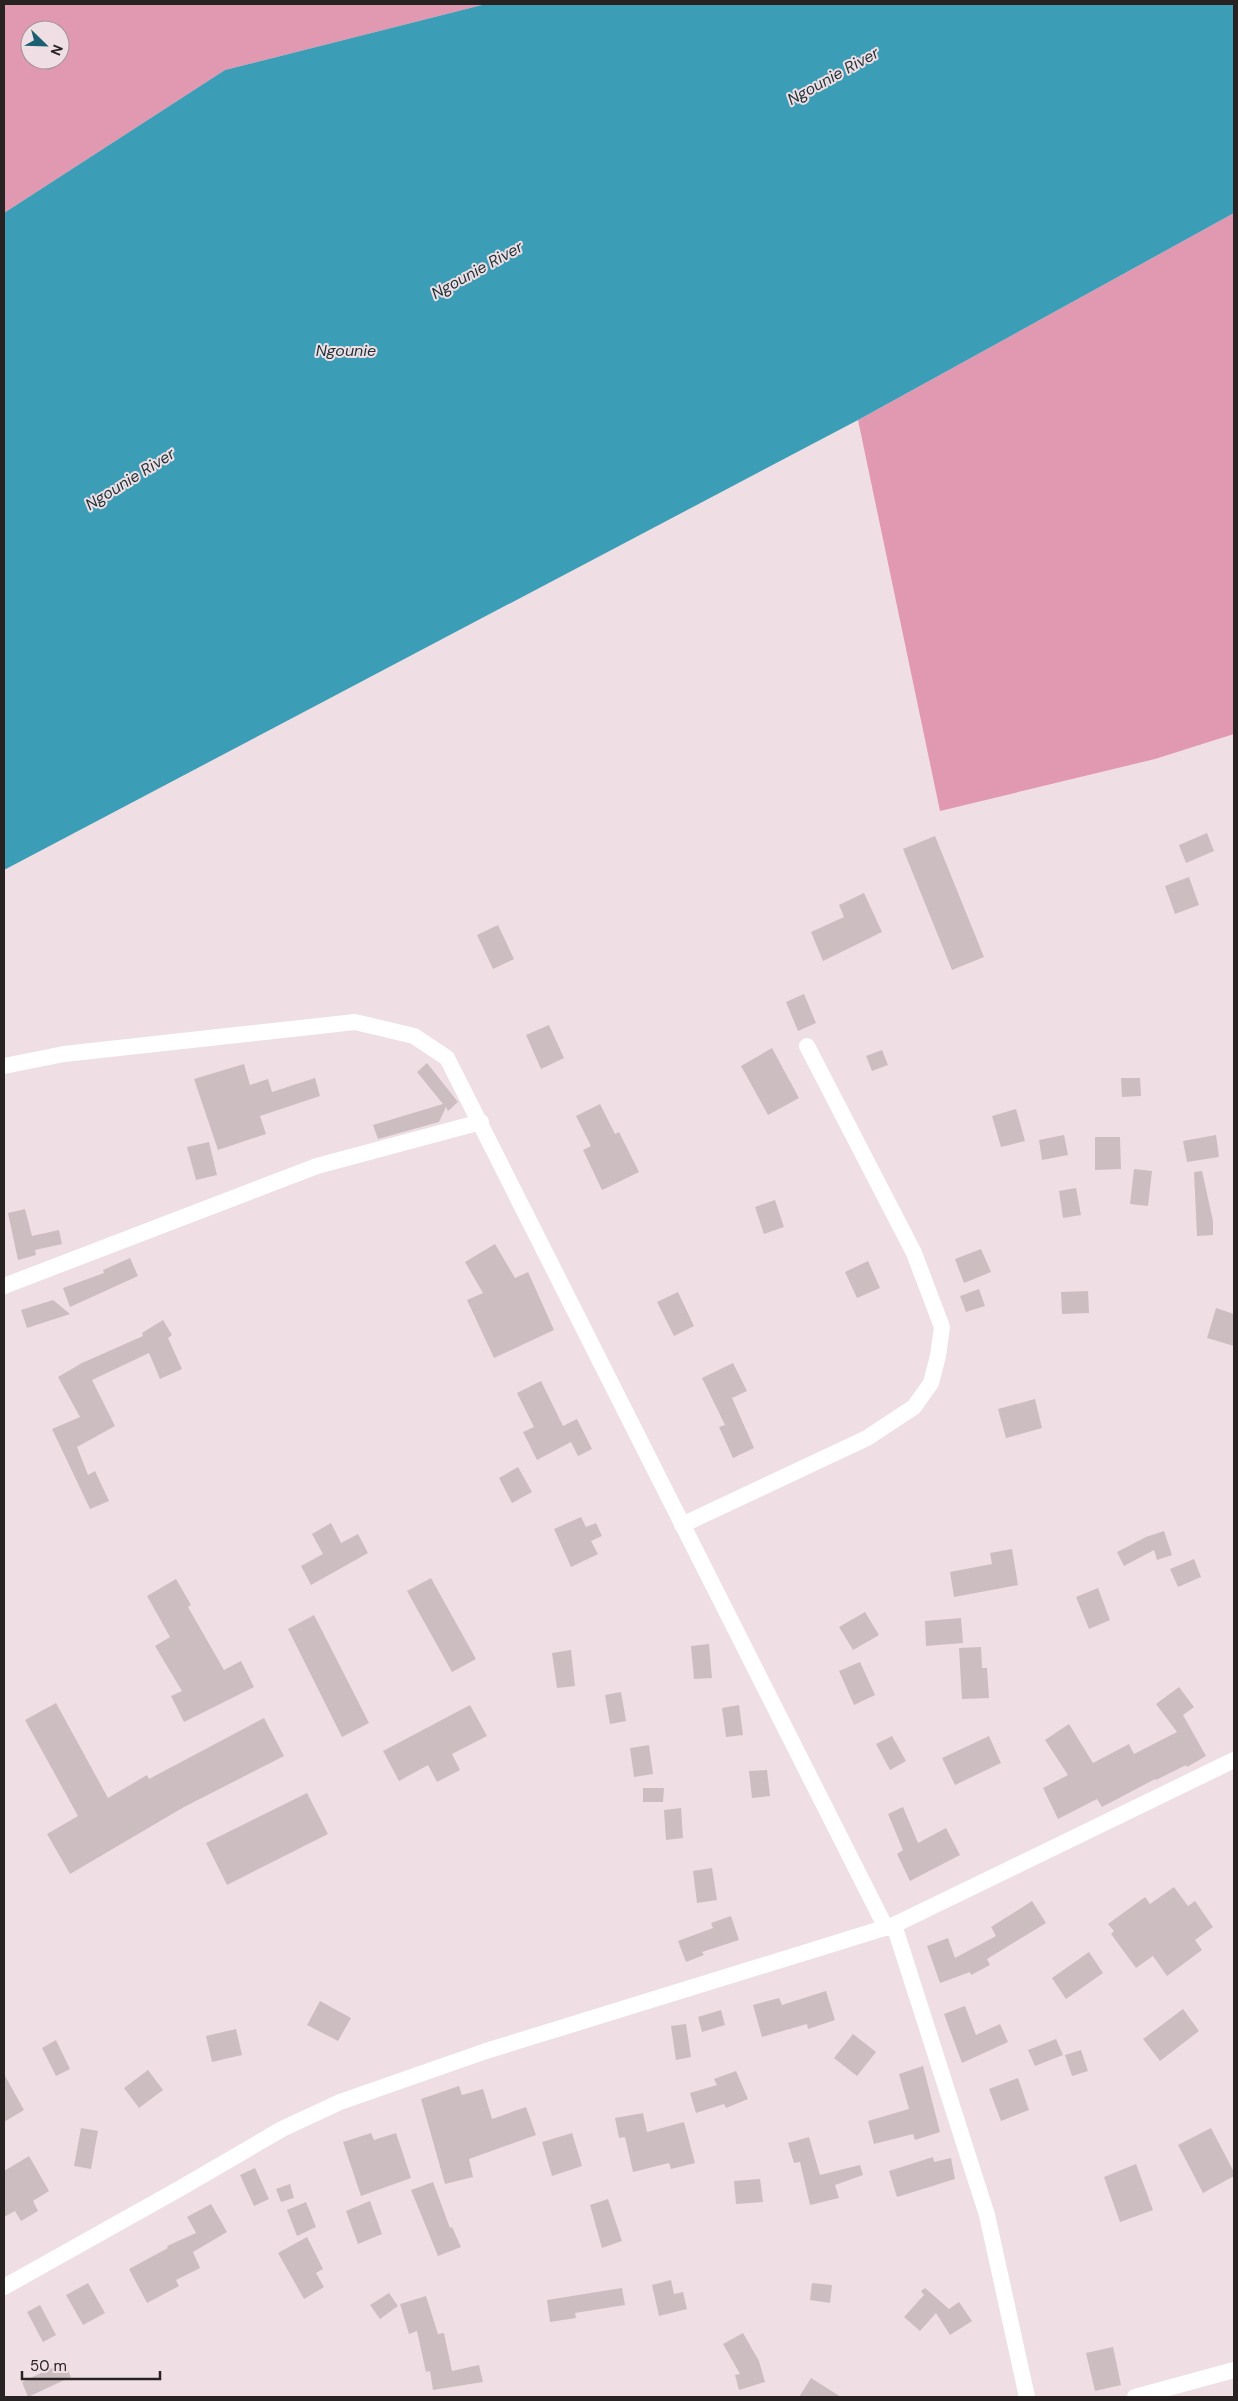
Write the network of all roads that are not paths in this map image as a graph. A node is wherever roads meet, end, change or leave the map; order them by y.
1 (807, 1046) dead end
2 (4, 1066) edge
3 (481, 1122) junction
4 (4, 1286) edge
5 (682, 1525) junction
6 (1234, 1760) edge
7 (890, 1926) junction
8 (4, 2286) edge
9 (1234, 2370) edge
10 (1027, 2397) edge
11 (1136, 2397) edge

1 - 5 street
2 - 3 street
3 - 4 street
3 - 5 street
5 - 7 street
6 - 7 street
7 - 8 street
7 - 10 street
9 - 11 street

